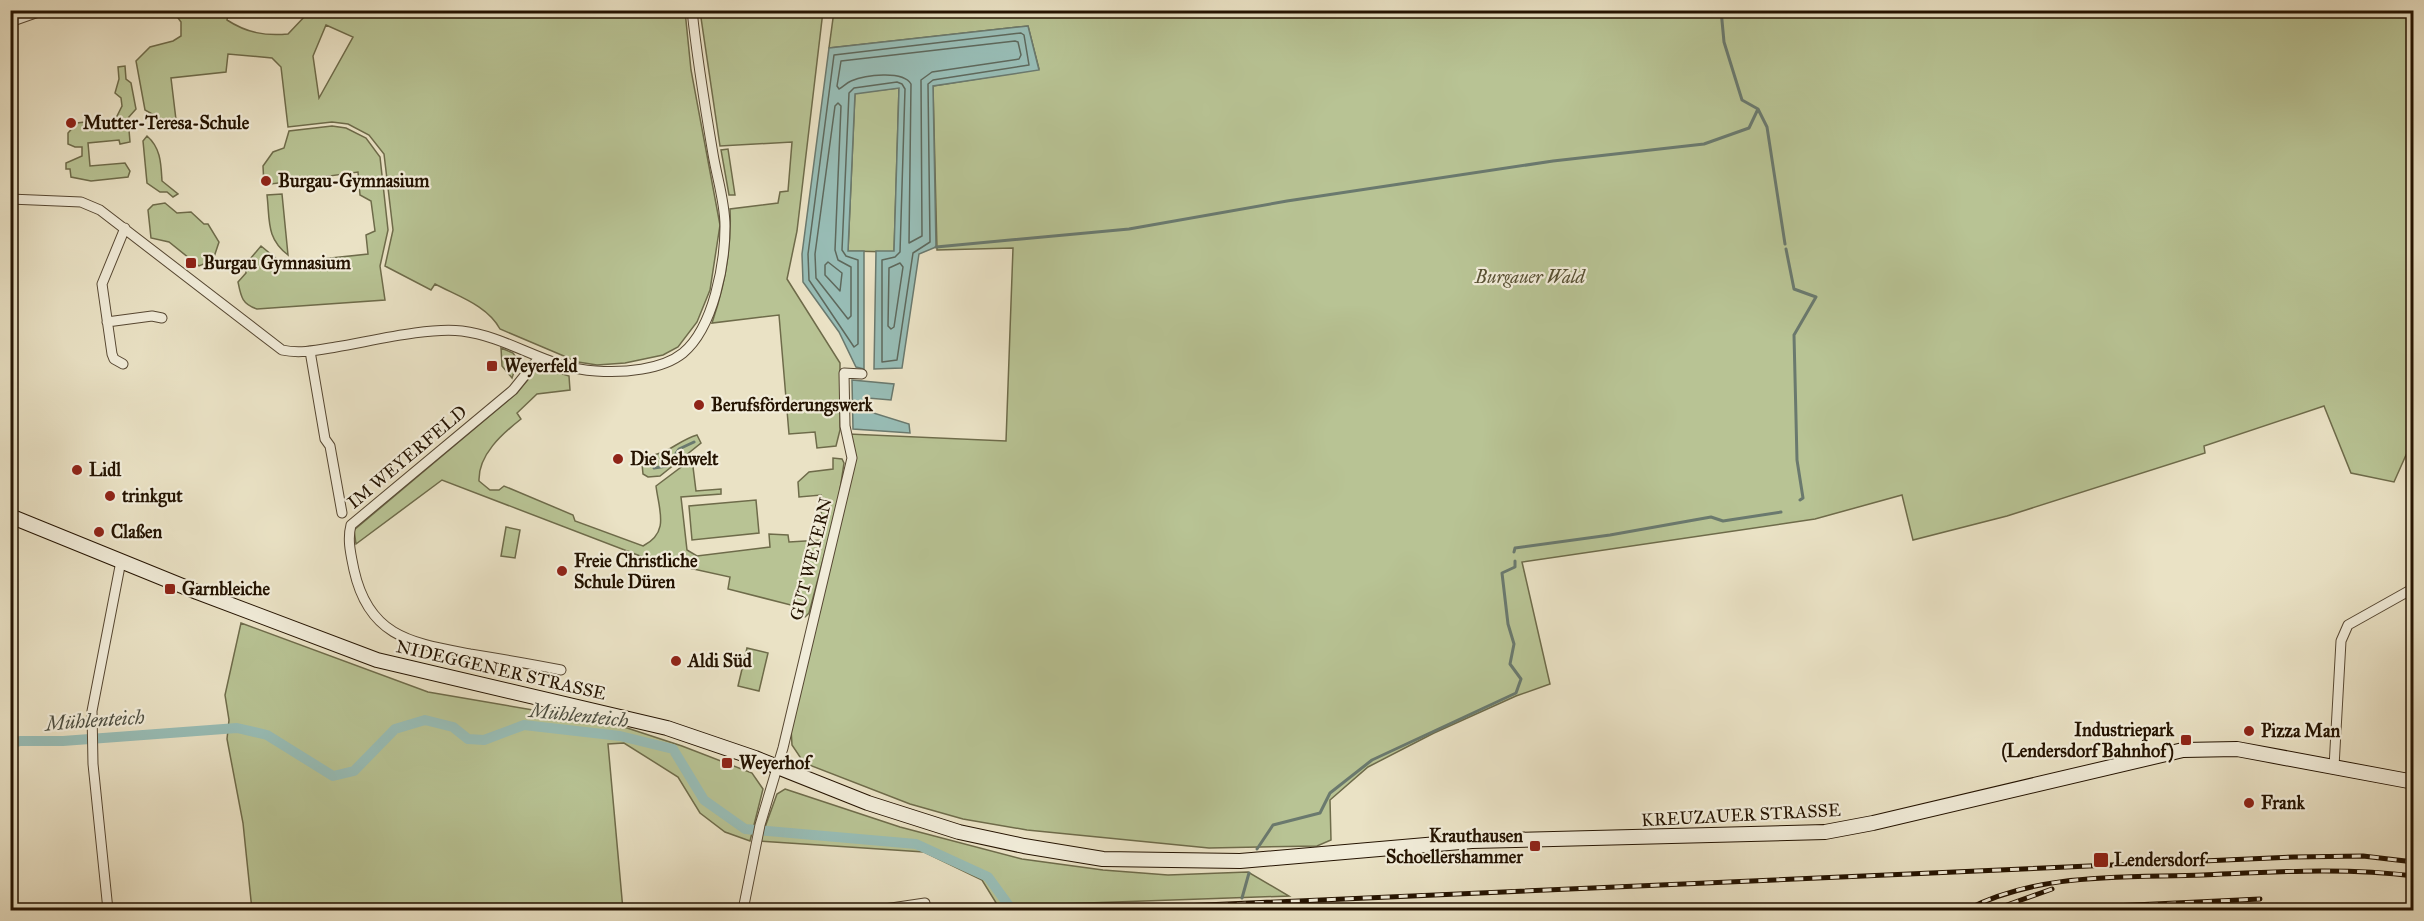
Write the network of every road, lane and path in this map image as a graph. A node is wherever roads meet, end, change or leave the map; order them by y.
1 (44, 10) edge
2 (692, 10) edge
3 (10, 22) edge
4 (10, 199) edge
5 (125, 228) junction
6 (162, 318) dead end
7 (107, 322) junction
8 (310, 351) junction
9 (538, 359) junction
10 (123, 364) dead end
11 (862, 374) dead end
12 (342, 513) dead end
13 (10, 516) edge
14 (121, 561) junction
15 (2414, 588) edge
16 (561, 669) dead end
17 (2334, 767) junction
18 (777, 768) junction
19 (2414, 782) edge
20 (1240, 861) joint
21 (925, 903) dead end
22 (108, 910) edge
23 (746, 910) edge
24 (878, 910) edge

1 - 3 street
2 - 9 street
4 - 5 street
5 - 7 street
5 - 8 street
6 - 7 street
7 - 10 street
8 - 9 street
8 - 12 street
9 - 16 street, IM WEYERFELD
11 - 18 street, GUT WEYERN
13 - 14 main road, NIDEGGENER STRASSE
14 - 18 main road, NIDEGGENER STRASSE
14 - 22 street
15 - 17 street
17 - 19 main road, KREUZAUER STRASSE
17 - 20 main road, KREUZAUER STRASSE
18 - 20 main road, NIDEGGENER STRASSE
18 - 23 street
21 - 24 street

